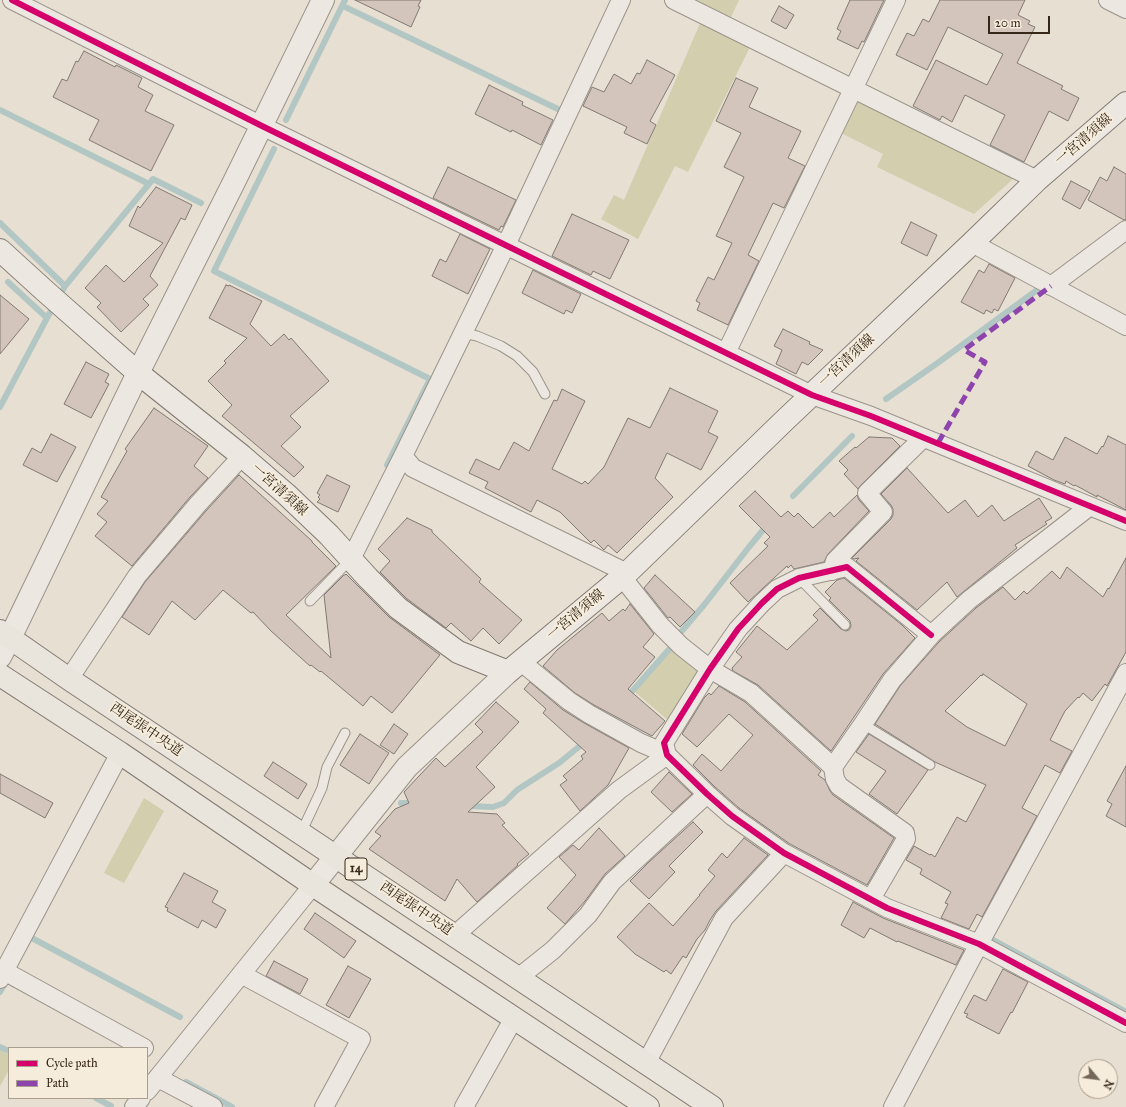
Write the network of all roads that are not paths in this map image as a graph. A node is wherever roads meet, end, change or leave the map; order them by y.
1 (12, 0) edge
2 (323, 0) edge
3 (622, 0) edge
4 (674, 0) edge
5 (896, 0) edge
6 (1108, 0) edge
7 (1126, 8) edge
8 (854, 89) junction
9 (1126, 103) edge
10 (262, 126) junction
11 (1037, 180) junction
12 (1126, 230) edge
13 (972, 243) junction
14 (506, 246) junction
15 (0, 250) edge
16 (1051, 286) junction
17 (1126, 326) edge
18 (463, 333) junction
19 (726, 353) junction
20 (138, 373) junction
21 (545, 394) dead end
22 (812, 395) junction
23 (923, 438) junction
24 (242, 456) junction
25 (403, 456) junction
26 (1090, 506) junction
27 (1126, 521) edge
28 (351, 559) junction
29 (832, 571) junction
30 (625, 575) junction
31 (799, 578) junction
32 (310, 601) dead end
33 (845, 625) dead end
34 (5, 635) edge
35 (931, 635) junction
36 (0, 657) edge
37 (514, 666) junction
38 (710, 668) junction
39 (0, 675) edge
40 (69, 678) junction
41 (1124, 680) edge
42 (863, 724) junction
43 (345, 733) dead end
44 (666, 752) junction
45 (120, 753) junction
46 (930, 765) dead end
47 (833, 767) junction
48 (707, 794) junction
49 (301, 833) junction
50 (784, 853) junction
51 (336, 856) junction
52 (313, 885) junction
53 (871, 899) junction
54 (455, 935) junction
55 (979, 944) junction
56 (241, 974) junction
57 (2, 975) edge
58 (518, 978) junction
59 (514, 1018) junction
60 (1126, 1023) edge
61 (142, 1047) edge
62 (148, 1051) edge
63 (170, 1063) junction
64 (646, 1063) junction
65 (152, 1084) edge
66 (140, 1099) edge
67 (134, 1107) edge
68 (213, 1107) edge
69 (324, 1107) edge
70 (464, 1107) edge
71 (648, 1107) edge
72 (712, 1107) edge
73 (893, 1107) edge

1 - 10 street
2 - 10 main road
3 - 14 street
4 - 8 street
5 - 8 street
6 - 7 street
8 - 11 street
8 - 19 street
9 - 11 main road, 一宮清須線
10 - 14 street
10 - 20 main road
11 - 13 main road, 一宮清須線
12 - 16 street
13 - 16 street
13 - 22 main road, 一宮清須線
14 - 18 street
14 - 19 street
15 - 20 main road, 一宮清須線
16 - 17 street
18 - 21 lane
18 - 25 street
19 - 22 street
20 - 24 main road, 一宮清須線
20 - 34 main road
22 - 23 street
22 - 30 main road, 一宮清須線
23 - 26 street
23 - 29 street
24 - 28 main road, 一宮清須線
24 - 40 street
25 - 28 street
25 - 30 street
26 - 27 street
26 - 35 street
28 - 32 lane
28 - 37 main road, 一宮清須線
29 - 31 street
29 - 35 street
30 - 37 main road, 一宮清須線
30 - 38 street
31 - 33 lane
31 - 38 street
34 - 36 main road
34 - 40 main road, 西尾張中央道 / 14
35 - 42 street
37 - 44 street
37 - 51 main road
38 - 44 street
38 - 47 street
39 - 45 main road
40 - 49 main road, 西尾張中央道 / 14
41 - 55 street
42 - 46 lane
42 - 47 street
43 - 49 lane
44 - 48 street
44 - 54 street
45 - 52 main road
45 - 57 street
47 - 53 street
48 - 50 street
48 - 58 street
49 - 51 main road, 西尾張中央道 / 14
50 - 53 street
50 - 64 street
51 - 52 main road
51 - 54 main road, 西尾張中央道 / 14
52 - 56 street
52 - 59 main road
53 - 55 street
54 - 58 main road, 西尾張中央道 / 14
55 - 60 street
55 - 73 street
56 - 63 street
56 - 69 street
57 - 61 street
58 - 64 main road, 西尾張中央道 / 14
59 - 70 street
59 - 71 main road
62 - 63 street
63 - 65 street
64 - 72 main road, 西尾張中央道 / 14
65 - 68 street
66 - 67 street

